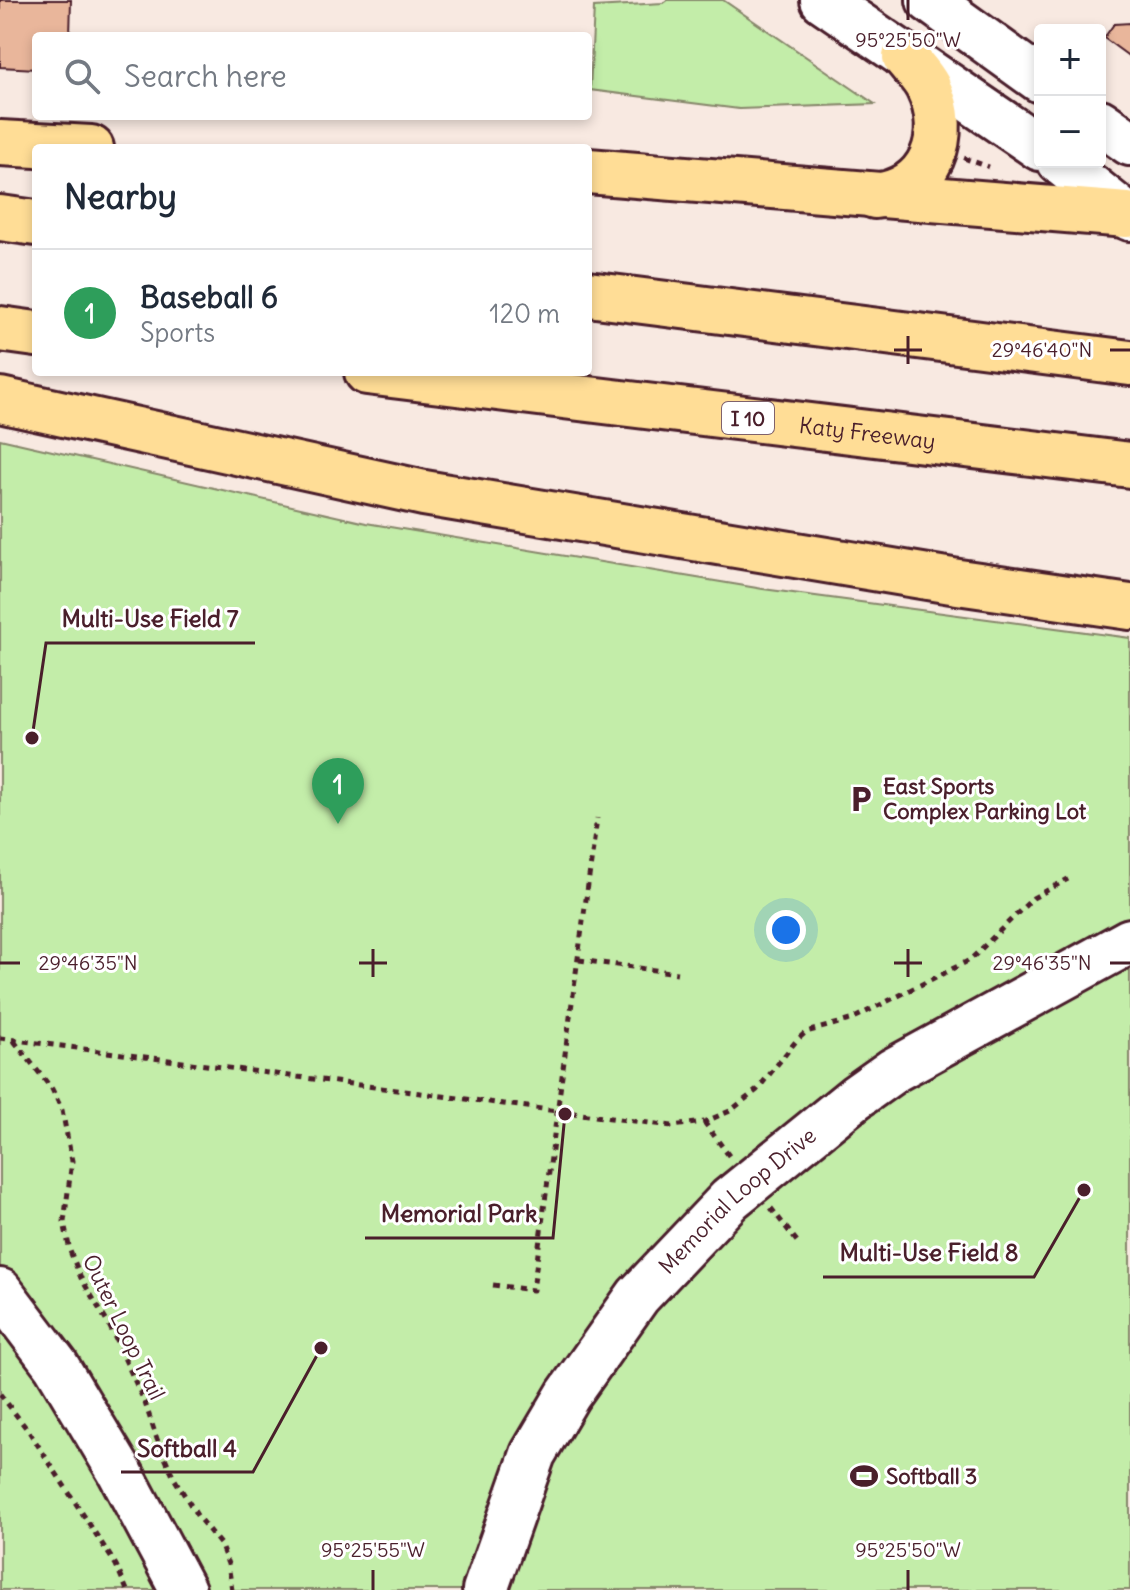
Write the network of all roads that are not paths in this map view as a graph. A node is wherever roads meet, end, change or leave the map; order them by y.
1 (823, 0) edge
2 (929, 0) edge
3 (905, 57) junction
4 (1034, 76) edge
5 (1106, 126) edge
6 (0, 143) edge
7 (1130, 143) edge
8 (1034, 144) edge
9 (32, 145) edge
10 (1068, 168) edge
11 (592, 171) edge
12 (875, 196) junction
13 (1129, 217) edge
14 (0, 218) edge
15 (32, 222) edge
16 (0, 241) edge
17 (32, 244) edge
18 (592, 295) edge
19 (0, 329) edge
20 (32, 333) edge
21 (1130, 363) edge
22 (400, 376) edge
23 (0, 400) edge
24 (1130, 465) edge
25 (1130, 607) edge
26 (1130, 941) edge
27 (0, 1291) edge
28 (183, 1590) edge
29 (485, 1590) edge

1 - 3 street
2 - 4 street
3 - 8 street
3 - 12 highway
5 - 7 street
6 - 9 highway
10 - 13 street
11 - 12 highway
12 - 13 highway
14 - 15 highway
16 - 17 highway
18 - 21 highway
19 - 20 highway
22 - 24 highway, Katy Freeway / I 10
23 - 25 highway
26 - 29 street, Memorial Loop Drive
27 - 28 street

